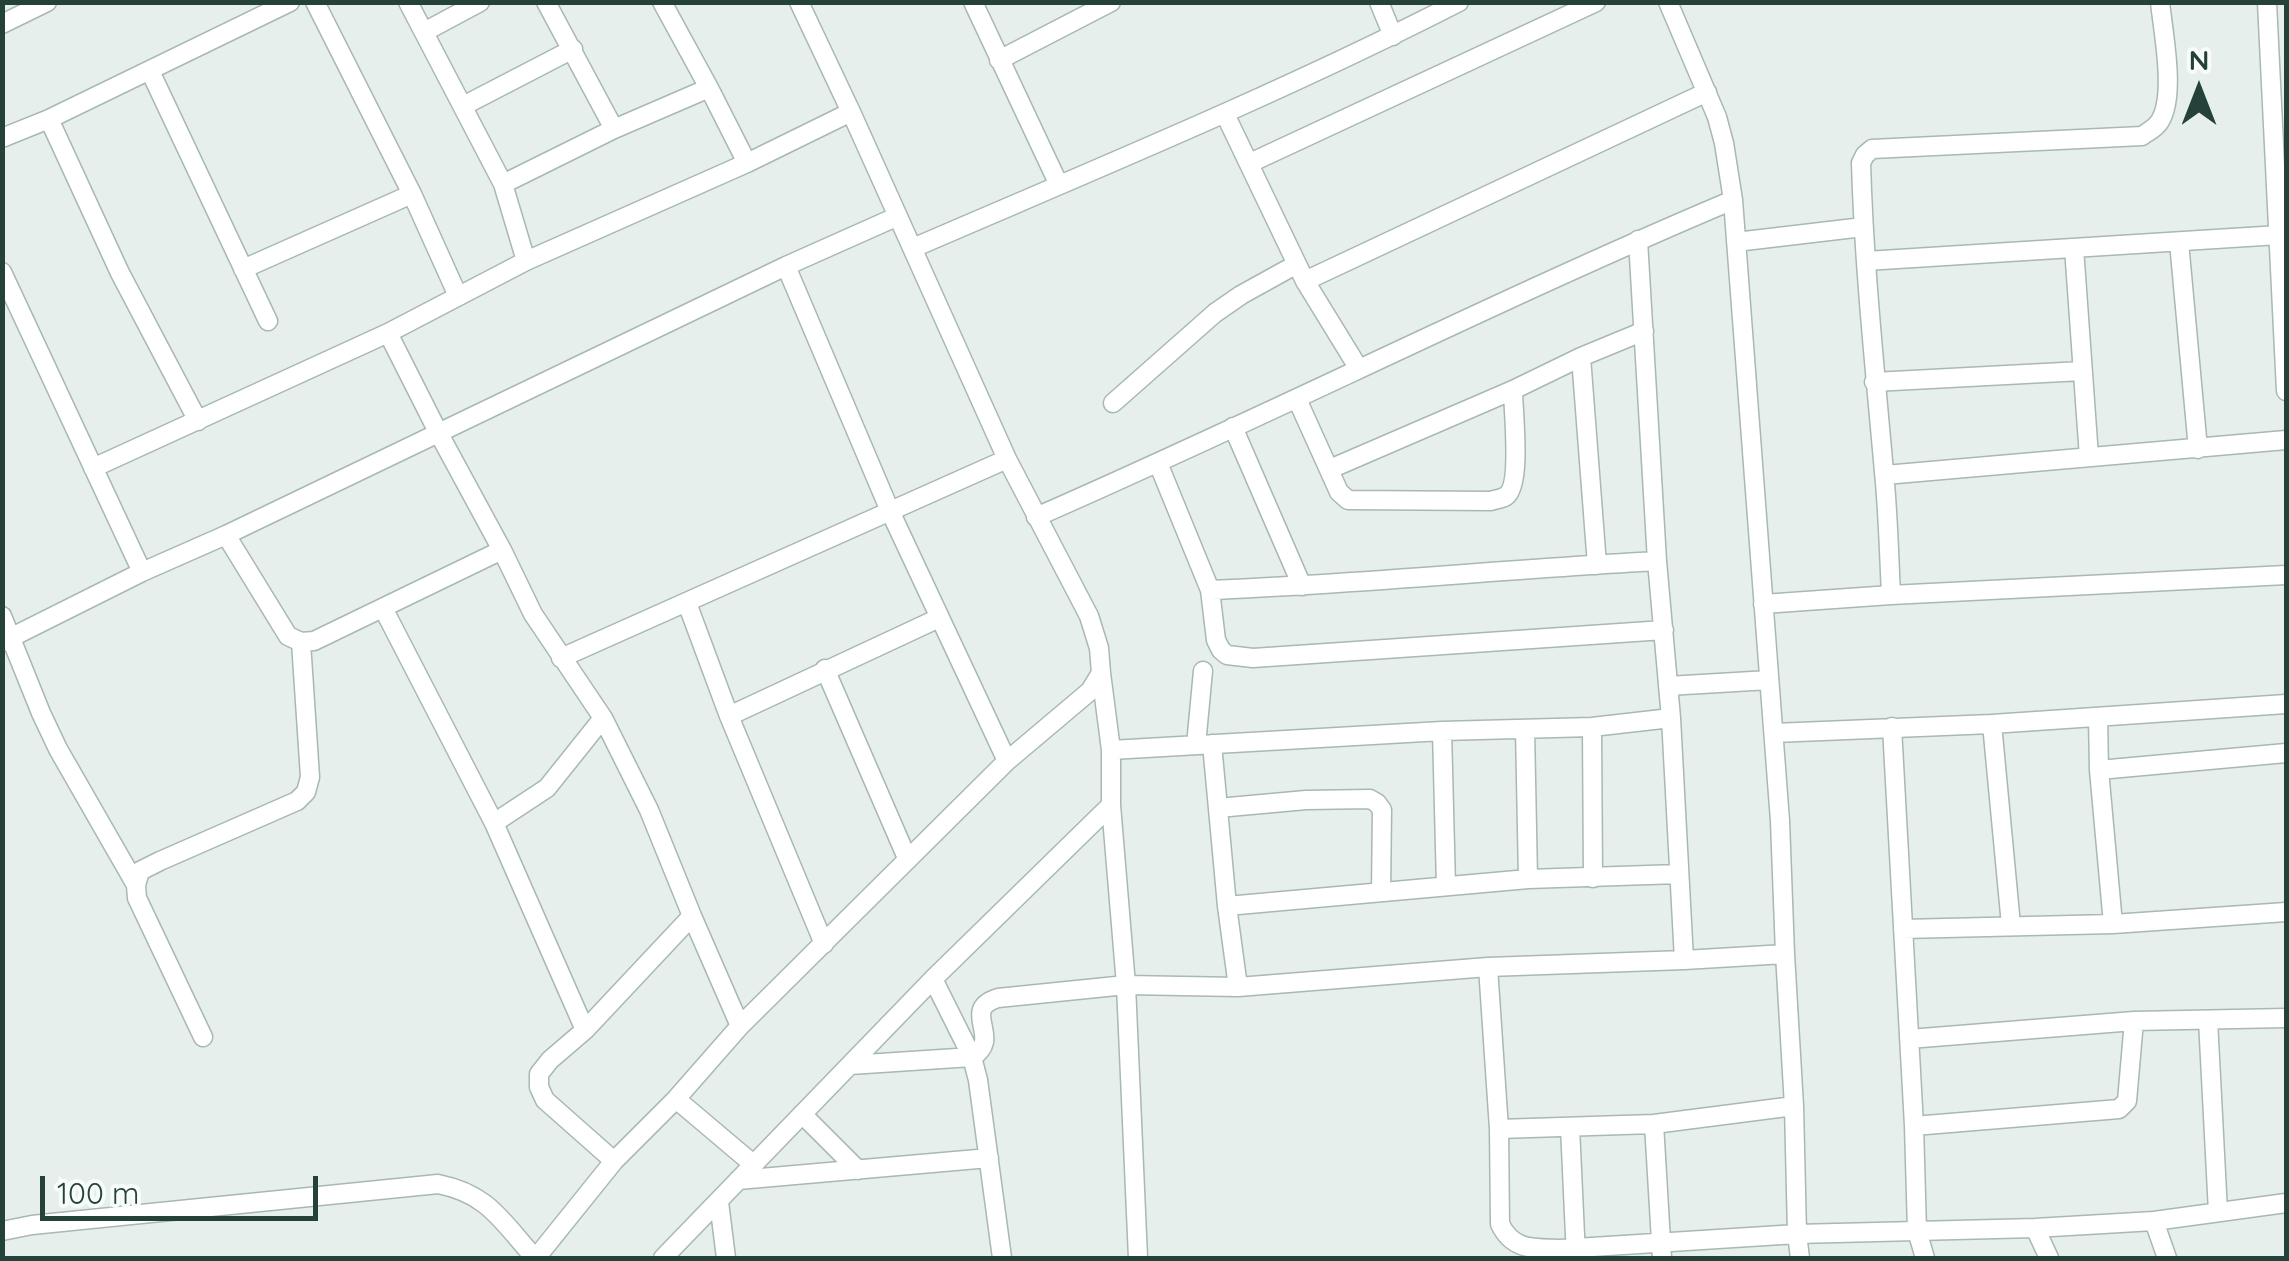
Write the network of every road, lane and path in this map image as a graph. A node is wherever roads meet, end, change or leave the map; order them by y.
1 (47, 2) edge
2 (290, 2) edge
3 (315, 2) edge
4 (408, 2) edge
5 (480, 2) edge
6 (546, 2) edge
7 (662, 2) edge
8 (799, 2) edge
9 (973, 2) edge
10 (1111, 2) edge
11 (1378, 2) edge
12 (1459, 2) edge
13 (1596, 2) edge
14 (1668, 2) edge
15 (2160, 2) edge
16 (2267, 2) edge
17 (1079, 9) edge
18 (2, 24) edge
19 (424, 32) junction
20 (1393, 36) junction
21 (572, 50) junction
22 (1000, 60) junction
23 (150, 71) junction
24 (710, 88) junction
25 (1707, 92) junction
26 (463, 106) junction
27 (851, 112) junction
28 (1225, 114) junction
29 (50, 119) junction
30 (614, 129) junction
31 (2, 138) edge
32 (747, 163) junction
33 (1250, 163) junction
34 (503, 184) junction
35 (1059, 185) junction
36 (412, 194) junction
37 (1733, 200) junction
38 (896, 217) junction
39 (1863, 227) junction
40 (2280, 235) junction
41 (1638, 240) junction
42 (1736, 242) junction
43 (2178, 242) junction
44 (912, 248) junction
45 (2074, 248) junction
46 (526, 262) junction
47 (1866, 262) junction
48 (786, 266) junction
49 (243, 270) junction
50 (2, 272) edge
51 (1301, 272) junction
52 (458, 296) junction
53 (268, 321) dead end
54 (1644, 331) junction
55 (388, 332) junction
56 (1581, 356) junction
57 (1359, 369) junction
58 (2082, 371) junction
59 (1874, 382) junction
60 (1513, 390) junction
61 (2286, 391) edge
62 (1297, 399) junction
63 (1113, 404) dead end
64 (198, 421) junction
65 (1234, 427) junction
66 (438, 432) junction
67 (2286, 440) edge
68 (2198, 449) junction
69 (2090, 457) junction
70 (1006, 459) junction
71 (1158, 464) junction
72 (94, 468) junction
73 (1330, 469) junction
74 (1885, 475) junction
75 (890, 511) junction
76 (1036, 517) junction
77 (226, 535) junction
78 (502, 550) junction
79 (1657, 562) junction
80 (1597, 564) junction
81 (142, 572) junction
82 (2286, 574) edge
83 (1302, 586) junction
84 (1210, 590) junction
85 (1891, 595) junction
86 (686, 603) junction
87 (1764, 604) junction
88 (383, 608) junction
89 (2, 616) edge
90 (938, 618) junction
91 (1664, 630) junction
92 (7, 640) edge
93 (301, 642) junction
94 (561, 658) junction
95 (825, 669) junction
96 (1203, 671) dead end
97 (1101, 673) junction
98 (1770, 680) junction
99 (1668, 686) junction
100 (2286, 704) edge
101 (729, 716) junction
102 (2098, 717) junction
103 (603, 718) junction
104 (1671, 718) junction
105 (1992, 724) junction
106 (1592, 727) junction
107 (1892, 727) junction
108 (1525, 729) junction
109 (1442, 731) junction
110 (1774, 733) junction
111 (1204, 744) junction
112 (1111, 750) junction
113 (2286, 753) edge
114 (1006, 761) junction
115 (2099, 770) junction
116 (1111, 804) junction
117 (1218, 808) junction
118 (494, 823) junction
119 (907, 858) junction
120 (1679, 874) junction
121 (1594, 878) junction
122 (1528, 879) junction
123 (136, 884) junction
124 (1446, 886) junction
125 (1381, 892) junction
126 (1226, 906) junction
127 (2286, 912) edge
128 (692, 916) junction
129 (2113, 924) junction
130 (2011, 925) junction
131 (1902, 929) junction
132 (824, 944) junction
133 (1785, 954) junction
134 (1684, 960) junction
135 (1488, 967) junction
136 (933, 980) junction
137 (1126, 985) junction
138 (1238, 987) junction
139 (2286, 1018) edge
140 (2208, 1020) junction
141 (2134, 1021) junction
142 (740, 1026) junction
143 (585, 1030) junction
144 (203, 1037) dead end
145 (1909, 1039) junction
146 (972, 1057) junction
147 (850, 1065) junction
148 (676, 1099) junction
149 (1794, 1106) junction
150 (802, 1114) junction
151 (1654, 1124) junction
152 (1914, 1126) junction
153 (1570, 1127) junction
154 (1498, 1130) junction
155 (989, 1158) junction
156 (614, 1160) junction
157 (754, 1164) junction
158 (858, 1170) junction
159 (738, 1180) junction
160 (719, 1202) junction
161 (2286, 1202) edge
162 (2218, 1212) junction
163 (2154, 1221) junction
164 (2034, 1228) junction
165 (2, 1231) edge
166 (1917, 1232) junction
167 (1797, 1234) junction
168 (1662, 1250) edge
169 (1576, 1254) edge
170 (535, 1258) edge
171 (663, 1258) edge
172 (726, 1258) edge
173 (1002, 1258) edge
174 (1138, 1258) edge
175 (1800, 1258) edge
176 (1924, 1258) edge
177 (2049, 1258) edge
178 (2167, 1258) edge

1 - 18 street
2 - 23 street
3 - 36 street
4 - 19 street
5 - 19 street
6 - 21 street
7 - 24 street
8 - 27 street
9 - 22 street
10 - 17 street
11 - 20 street
12 - 20 street
13 - 33 street
14 - 25 street
15 - 39 street
16 - 40 street
17 - 22 street
19 - 26 street
20 - 28 street
21 - 26 street
21 - 30 street
22 - 35 street
23 - 29 street
23 - 49 street
24 - 30 street
24 - 32 street
25 - 37 street
25 - 51 street
26 - 34 street
27 - 32 street
27 - 38 street
28 - 33 street
28 - 35 street
29 - 31 street
29 - 64 street
30 - 34 street
32 - 46 street
33 - 51 street
34 - 46 street
35 - 44 street
36 - 49 street
36 - 52 street
37 - 41 street
37 - 42 street
38 - 44 street
38 - 48 street
39 - 42 street
39 - 47 street
40 - 43 street
40 - 61 street
41 - 54 street
41 - 57 street
42 - 87 street
43 - 45 street
43 - 68 street
44 - 70 street
45 - 47 street
45 - 58 street
46 - 52 street
47 - 59 street
48 - 66 street
48 - 75 street
49 - 53 street
50 - 72 street
51 - 57 street
51 - 63 street
52 - 55 street
54 - 56 street
54 - 79 street
55 - 64 street
55 - 66 street
56 - 60 street
56 - 80 street
57 - 62 street
58 - 59 street
58 - 69 street
59 - 74 street
60 - 73 street
60 - 73 street
62 - 65 street
62 - 73 street
64 - 72 street
65 - 71 street
65 - 83 street
66 - 77 street
66 - 78 street
67 - 68 street
68 - 69 street
69 - 74 street
70 - 75 street
70 - 76 street
71 - 76 street
71 - 84 street
72 - 81 street
74 - 85 street
75 - 86 street
75 - 90 street
76 - 97 street
77 - 81 street
77 - 93 street
78 - 88 street
78 - 94 street
79 - 80 street
79 - 91 street
80 - 83 street
81 - 92 street
82 - 85 street
83 - 84 street
84 - 91 street
85 - 87 street
86 - 94 street
86 - 101 street
87 - 98 street
88 - 93 street
88 - 118 street
89 - 92 street
90 - 95 street
90 - 114 street
91 - 99 street
92 - 123 street
93 - 123 street
94 - 103 street
95 - 101 street
95 - 119 street
96 - 111 street
97 - 112 street
97 - 114 street
98 - 99 street
98 - 110 street
99 - 104 street
100 - 102 street
101 - 132 street
102 - 105 street
102 - 115 street
103 - 118 street
103 - 128 street
104 - 106 street
104 - 120 street
105 - 107 street
105 - 130 street
106 - 108 street
106 - 121 street
107 - 110 street
107 - 131 street
108 - 109 street
108 - 122 street
109 - 111 street
109 - 124 street
110 - 133 street
111 - 112 street
111 - 117 street
112 - 116 street
113 - 115 street
114 - 119 street
115 - 129 street
116 - 136 street
116 - 137 street
117 - 125 street
117 - 126 street
118 - 143 street
119 - 132 street
120 - 121 street
120 - 134 street
121 - 122 street
122 - 124 street
123 - 144 street
124 - 125 street
125 - 126 street
126 - 138 street
127 - 129 street
128 - 142 street
128 - 143 street
129 - 130 street
130 - 131 street
131 - 145 street
132 - 142 street
133 - 134 street
133 - 149 street
134 - 135 street
135 - 138 street
135 - 154 street
136 - 146 street
136 - 147 street
137 - 138 street
137 - 146 street
137 - 174 street
139 - 140 street
140 - 141 street
140 - 162 street
141 - 145 street
141 - 152 street
142 - 148 street
143 - 156 street
145 - 152 street
146 - 147 street
146 - 155 street
147 - 150 street
148 - 156 street
148 - 157 street
149 - 151 street
149 - 167 street
150 - 157 street
150 - 158 street
151 - 153 street
151 - 168 street
152 - 166 street
153 - 154 street
153 - 169 street
154 - 169 street
155 - 158 street
155 - 173 street
156 - 170 street
157 - 159 street
158 - 159 street
159 - 160 street
160 - 171 street
160 - 172 street
161 - 162 street
162 - 163 street
163 - 164 street
163 - 178 street
164 - 166 street
164 - 177 street
165 - 170 street
166 - 167 street
166 - 176 street
167 - 168 street
167 - 175 street
168 - 169 street

